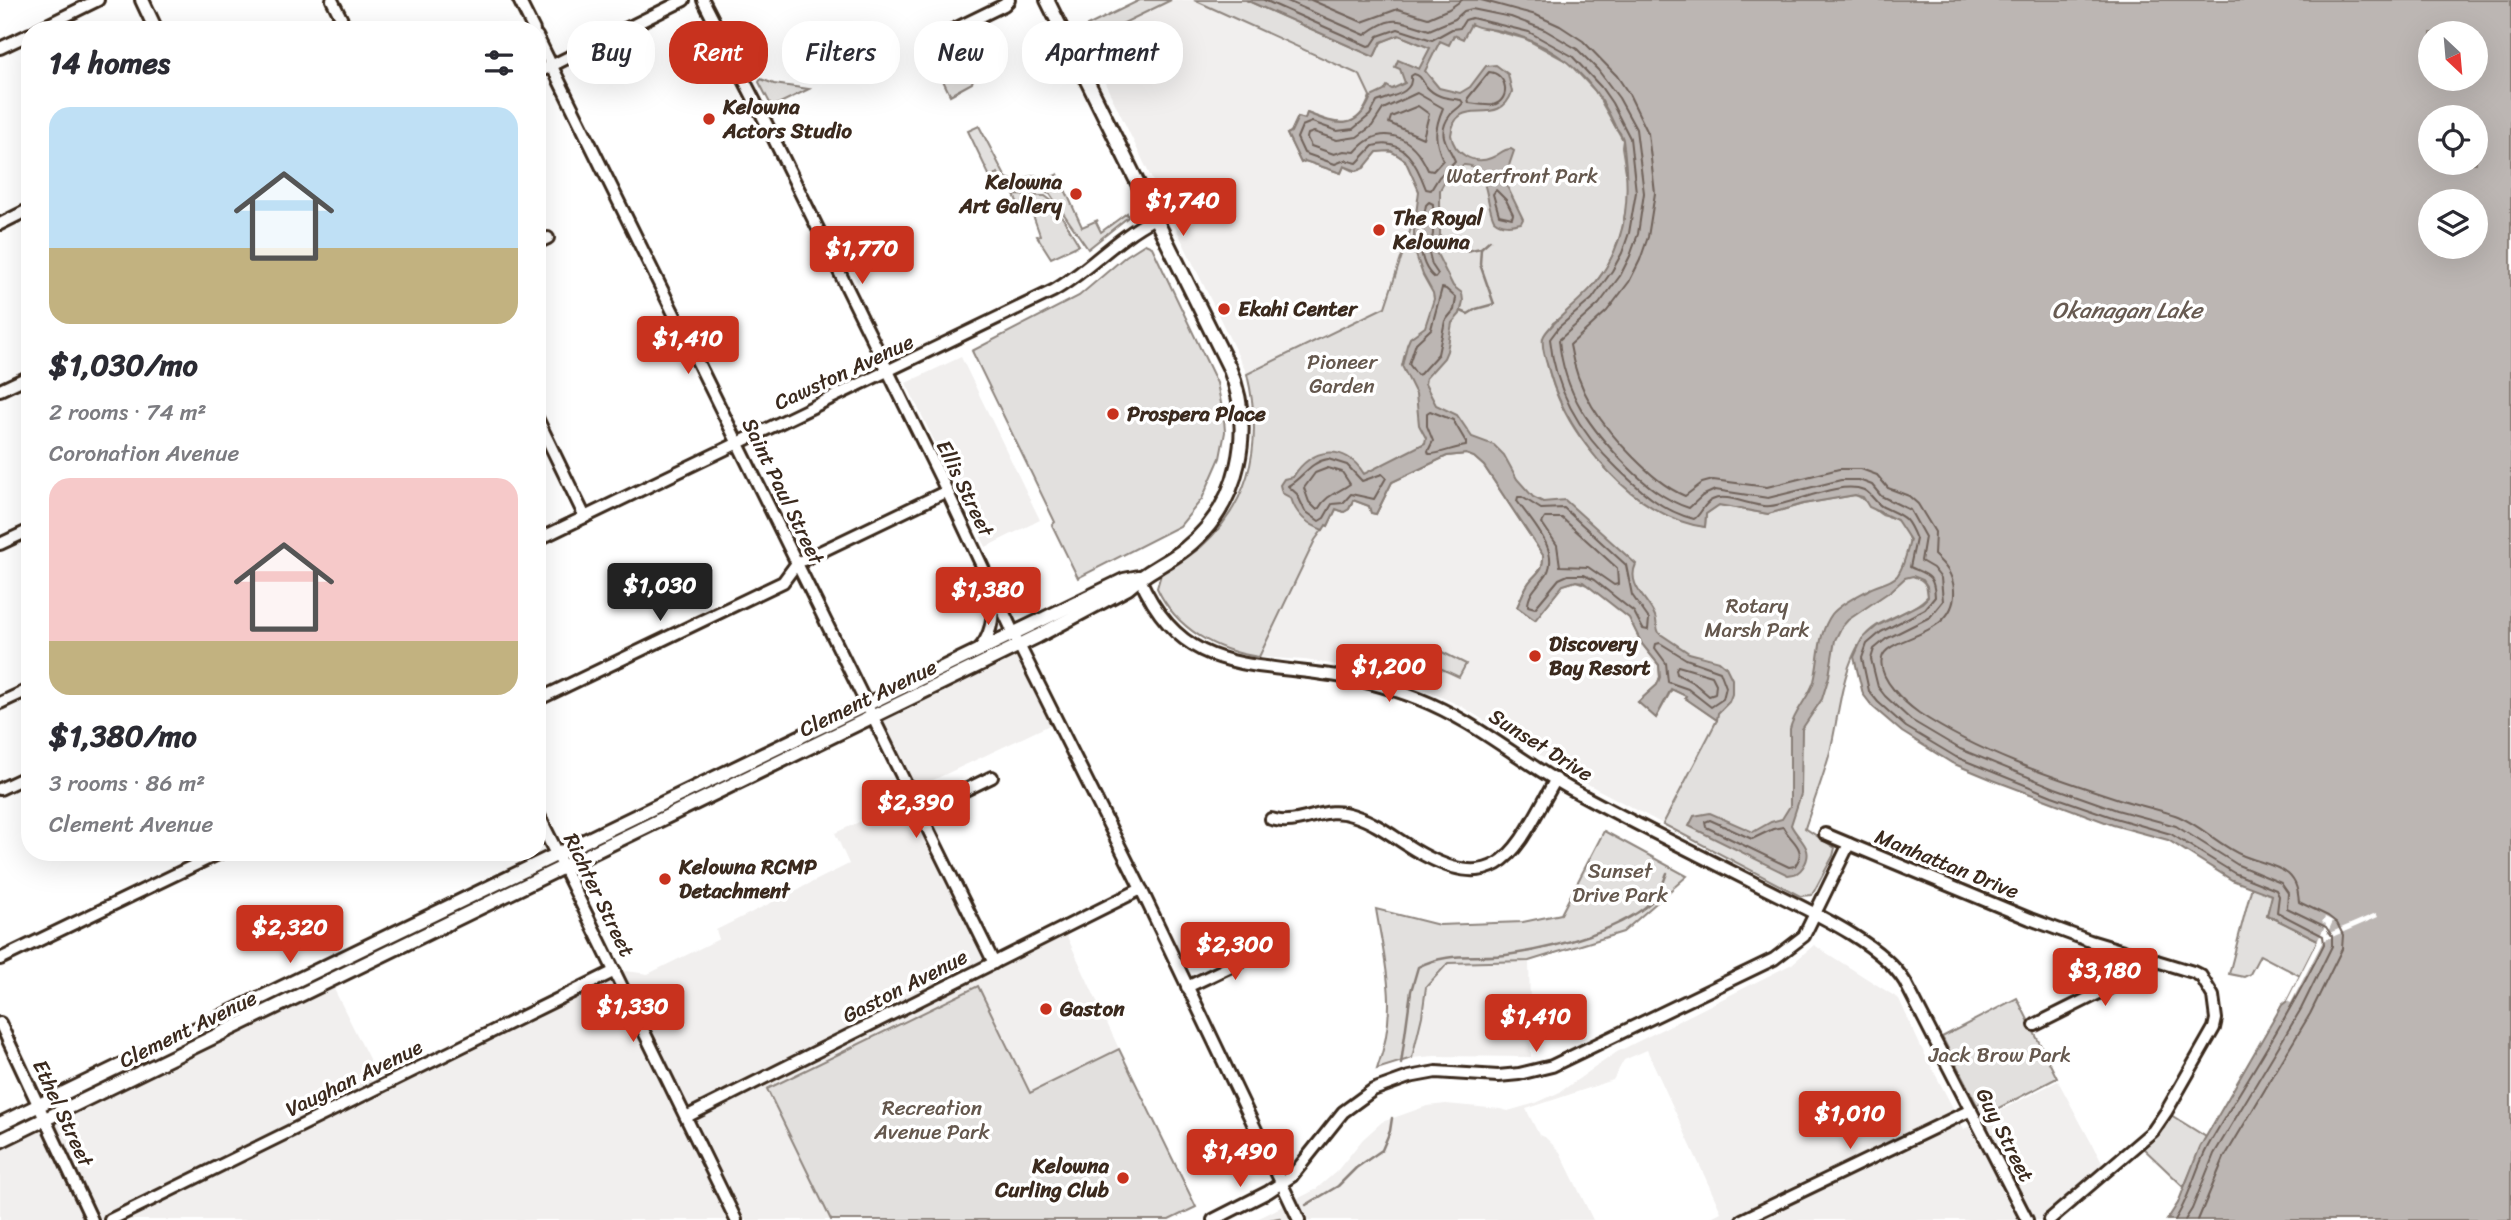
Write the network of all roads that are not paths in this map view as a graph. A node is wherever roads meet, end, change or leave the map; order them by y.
1 (98, 0) edge
2 (142, 0) edge
3 (332, 0) edge
4 (519, 0) edge
5 (684, 0) edge
6 (704, 0) edge
7 (1009, 0) edge
8 (1047, 0) edge
9 (55, 21) edge
10 (152, 21) edge
11 (342, 21) edge
12 (530, 21) edge
13 (971, 21) edge
14 (21, 38) edge
15 (0, 48) edge
16 (546, 53) edge
17 (552, 65) junction
18 (546, 68) edge
19 (21, 214) edge
20 (1155, 218) junction
21 (0, 224) edge
22 (887, 373) junction
23 (21, 380) edge
24 (0, 390) edge
25 (546, 437) edge
26 (738, 443) junction
27 (947, 491) junction
28 (585, 517) junction
29 (21, 534) edge
30 (546, 536) edge
31 (0, 544) edge
32 (797, 563) junction
33 (1139, 577) junction
34 (991, 586) junction
35 (1016, 639) junction
36 (977, 650) junction
37 (21, 692) edge
38 (546, 697) edge
39 (0, 703) edge
40 (866, 704) junction
41 (872, 716) junction
42 (992, 777) dead end
43 (21, 779) edge
44 (1556, 779) junction
45 (0, 789) edge
46 (920, 812) junction
47 (1271, 819) dead end
48 (546, 832) edge
49 (1825, 834) dead end
50 (1849, 844) junction
51 (557, 854) junction
52 (546, 859) edge
53 (204, 861) edge
54 (543, 861) edge
55 (564, 867) junction
56 (1141, 889) junction
57 (1816, 915) junction
58 (1269, 948) dead end
59 (0, 960) edge
60 (2155, 960) junction
61 (994, 963) junction
62 (615, 971) junction
63 (1187, 987) junction
64 (0, 1023) edge
65 (2035, 1025) dead end
66 (38, 1106) junction
67 (1971, 1110) junction
68 (686, 1117) junction
69 (45, 1120) junction
70 (0, 1124) edge
71 (0, 1141) edge
72 (1282, 1184) junction
73 (92, 1220) edge
74 (110, 1220) edge
75 (736, 1220) edge
76 (1213, 1220) edge
77 (1300, 1220) edge
78 (1742, 1220) edge
79 (2027, 1220) edge
80 (2049, 1220) edge

1 - 9 street
2 - 10 main road
3 - 11 street
4 - 12 street
5 - 17 street
6 - 22 street, Ellis Street
7 - 13 street
8 - 20 main road, Clement Avenue
14 - 15 street
16 - 17 street, Saint Paul Street
17 - 18 street
17 - 26 street, Saint Paul Street
19 - 21 street
20 - 22 street, Cawston Avenue
20 - 33 main road, Clement Avenue
22 - 26 street, Cawston Avenue
22 - 27 street, Ellis Street
23 - 24 street
25 - 28 street
26 - 28 street, Cawston Avenue
26 - 32 street, Saint Paul Street
27 - 32 street
27 - 34 street, Ellis Street
28 - 30 street, Cawston Avenue
29 - 31 street
32 - 38 street
32 - 40 street, Saint Paul Street
33 - 35 main road, Clement Avenue
33 - 44 street, Sunset Drive
34 - 35 street, Ellis Street
34 - 36 street
35 - 36 main road, Clement Avenue
35 - 41 main road, Clement Avenue
35 - 56 street, Ellis Street
36 - 40 main road, Clement Avenue
37 - 39 street
40 - 41 street, Saint Paul Street
40 - 51 main road, Clement Avenue
41 - 46 street, Saint Paul Street
41 - 55 main road, Clement Avenue
42 - 46 street
43 - 45 street
44 - 47 street
44 - 57 street, Sunset Drive
46 - 61 street, Saint Paul Street
48 - 51 main road, Richter Street
49 - 50 street
50 - 57 street, Manhattan Drive
50 - 60 street, Manhattan Drive
51 - 52 main road, Clement Avenue
51 - 55 street, Richter Street
53 - 59 street
54 - 66 main road, Clement Avenue
55 - 62 street, Richter Street
55 - 69 main road, Clement Avenue
56 - 61 street, Gaston Avenue
56 - 63 street, Ellis Street
57 - 67 street, Guy Street
57 - 72 street, Manhattan Drive
58 - 63 street
60 - 65 street
60 - 80 street, Manhattan Drive
61 - 68 street, Gaston Avenue
62 - 68 street, Richter Street
62 - 74 street, Vaughan Avenue
63 - 72 street, Ellis Street
64 - 66 street, Ethel Street
66 - 69 street, Ethel Street
66 - 70 main road, Clement Avenue
67 - 78 street
67 - 79 street, Guy Street
68 - 75 street, Richter Street
69 - 71 main road, Clement Avenue
69 - 73 street, Ethel Street
72 - 76 street, Manhattan Drive
72 - 77 street, Ellis Street

